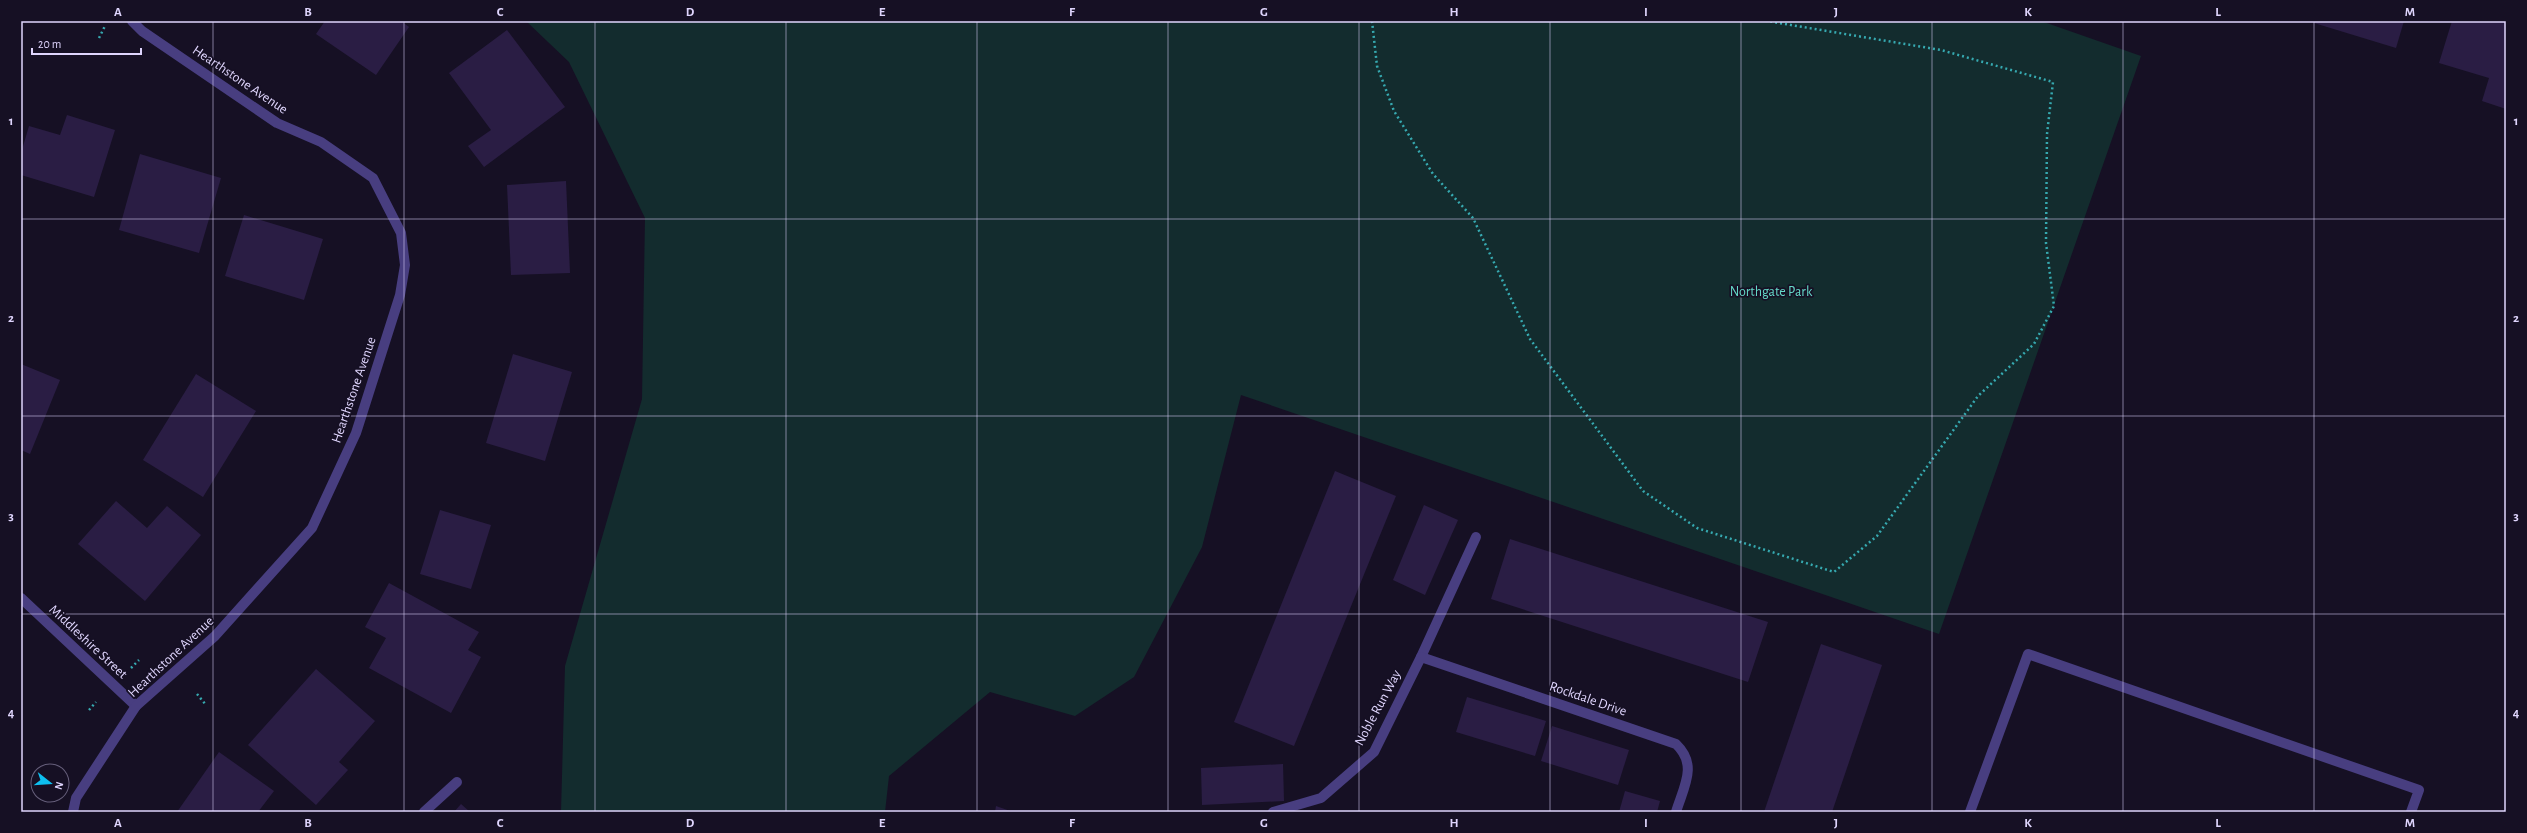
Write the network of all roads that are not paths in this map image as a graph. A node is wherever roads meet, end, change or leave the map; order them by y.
1 (132, 21) edge
2 (1476, 537) dead end
3 (21, 598) edge
4 (1421, 657) junction
5 (136, 706) junction
6 (457, 782) dead end
7 (73, 812) edge
8 (424, 812) edge
9 (1274, 812) edge
10 (1676, 812) edge
11 (1970, 812) edge
12 (2411, 812) edge

1 - 5 street, Hearthstone Avenue
2 - 4 street, Noble Run Way
3 - 5 street, Middleshire Street
4 - 9 street, Noble Run Way
4 - 10 street, Rockdale Drive
5 - 7 street, Hearthstone Avenue
6 - 8 street
11 - 12 street

